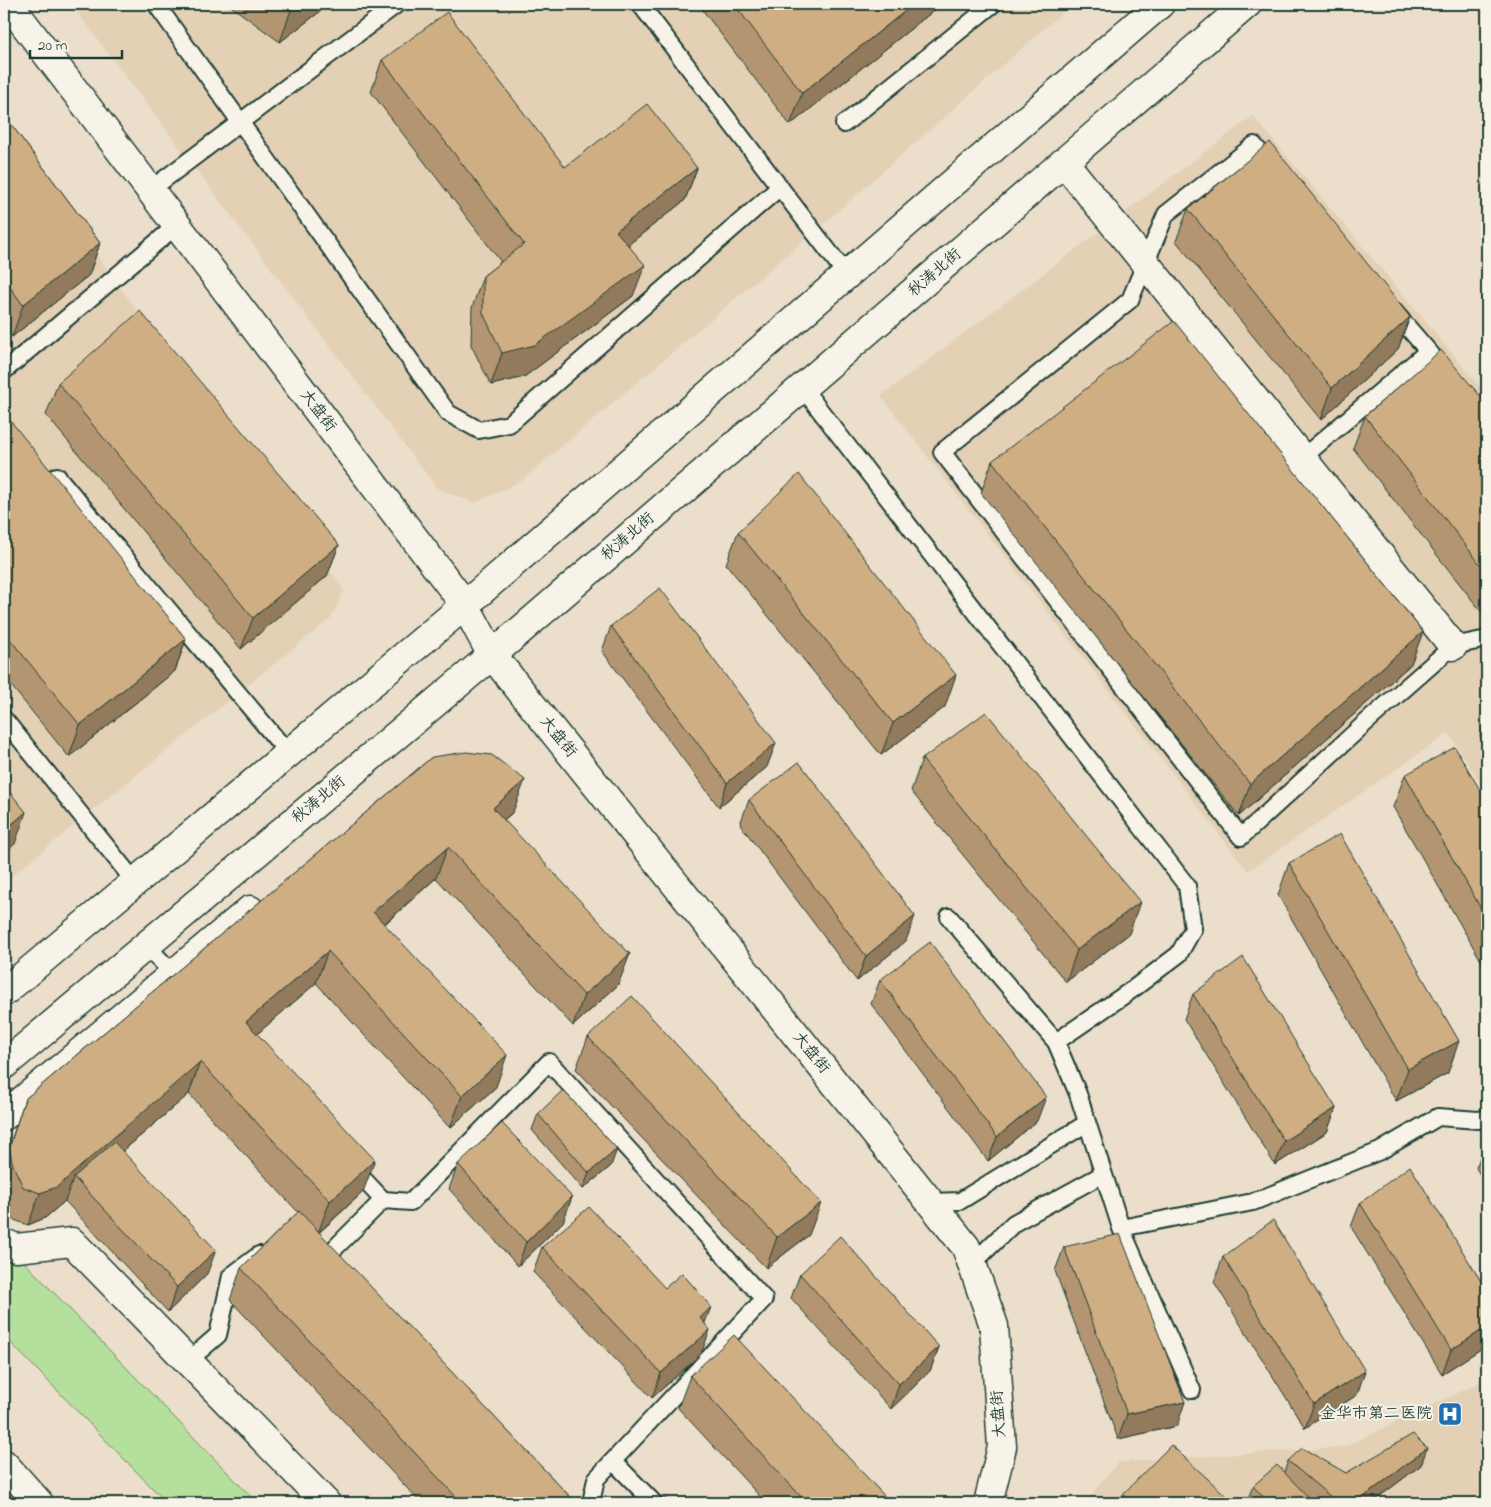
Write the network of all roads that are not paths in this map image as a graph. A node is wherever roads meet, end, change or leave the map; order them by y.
1 (9, 4) edge
2 (156, 4) edge
3 (397, 4) edge
4 (640, 4) edge
5 (993, 4) edge
6 (1160, 4) edge
7 (1247, 4) edge
8 (240, 122) junction
9 (844, 124) dead end
10 (1064, 162) junction
11 (1286, 184) edge
12 (780, 187) junction
13 (150, 190) junction
14 (177, 226) junction
15 (1146, 263) junction
16 (846, 274) junction
17 (1383, 298) edge
18 (1428, 351) junction
19 (4, 371) edge
20 (1458, 386) edge
21 (802, 387) junction
22 (1302, 458) junction
23 (57, 476) edge
24 (465, 605) junction
25 (1487, 639) edge
26 (1453, 646) junction
27 (492, 655) junction
28 (4, 719) edge
29 (288, 753) junction
30 (135, 882) junction
31 (271, 892) edge
32 (949, 917) dead end
33 (146, 945) junction
34 (180, 981) junction
35 (4, 992) edge
36 (1056, 1042) junction
37 (4, 1065) edge
38 (4, 1116) edge
39 (1487, 1118) edge
40 (1088, 1123) junction
41 (342, 1156) edge
42 (1104, 1174) junction
43 (383, 1200) junction
44 (930, 1202) junction
45 (1121, 1228) junction
46 (303, 1242) edge
47 (4, 1243) edge
48 (272, 1244) edge
49 (327, 1256) junction
50 (972, 1264) junction
51 (341, 1271) edge
52 (726, 1340) junction
53 (740, 1354) edge
54 (188, 1361) junction
55 (1192, 1390) dead end
56 (613, 1461) junction
57 (4, 1464) edge
58 (39, 1503) edge
59 (326, 1503) edge
60 (591, 1503) edge
61 (654, 1503) edge
62 (988, 1503) edge

1 - 13 street, 大盘街
2 - 8 lane
3 - 8 lane
4 - 12 lane
5 - 9 lane
6 - 16 street
7 - 10 street, 秋涛北街
8 - 12 lane
8 - 13 lane
10 - 15 street
10 - 21 street, 秋涛北街
11 - 15 lane
12 - 16 lane
13 - 14 street, 大盘街
14 - 19 lane
14 - 24 street, 大盘街
15 - 22 street
15 - 26 lane
16 - 24 street
17 - 18 lane
18 - 20 lane
18 - 22 lane
21 - 27 street, 秋涛北街
21 - 36 lane
22 - 26 street
23 - 29 lane
24 - 27 street, 大盘街
24 - 29 street
25 - 26 lane
27 - 33 street, 秋涛北街
27 - 44 street, 大盘街
28 - 30 lane
29 - 30 street
30 - 35 street
31 - 34 street
32 - 36 lane
33 - 34 lane
33 - 37 street, 秋涛北街
34 - 38 street
36 - 40 lane
39 - 45 lane
40 - 42 lane
40 - 44 lane
41 - 43 lane
42 - 45 lane
42 - 50 lane
43 - 49 lane
43 - 52 lane
44 - 50 street, 大盘街
45 - 55 lane
46 - 49 lane
47 - 54 street
48 - 54 lane
49 - 51 lane
50 - 62 street, 大盘街
52 - 53 lane
52 - 56 lane
54 - 59 street
56 - 60 lane
56 - 61 lane
57 - 58 street

